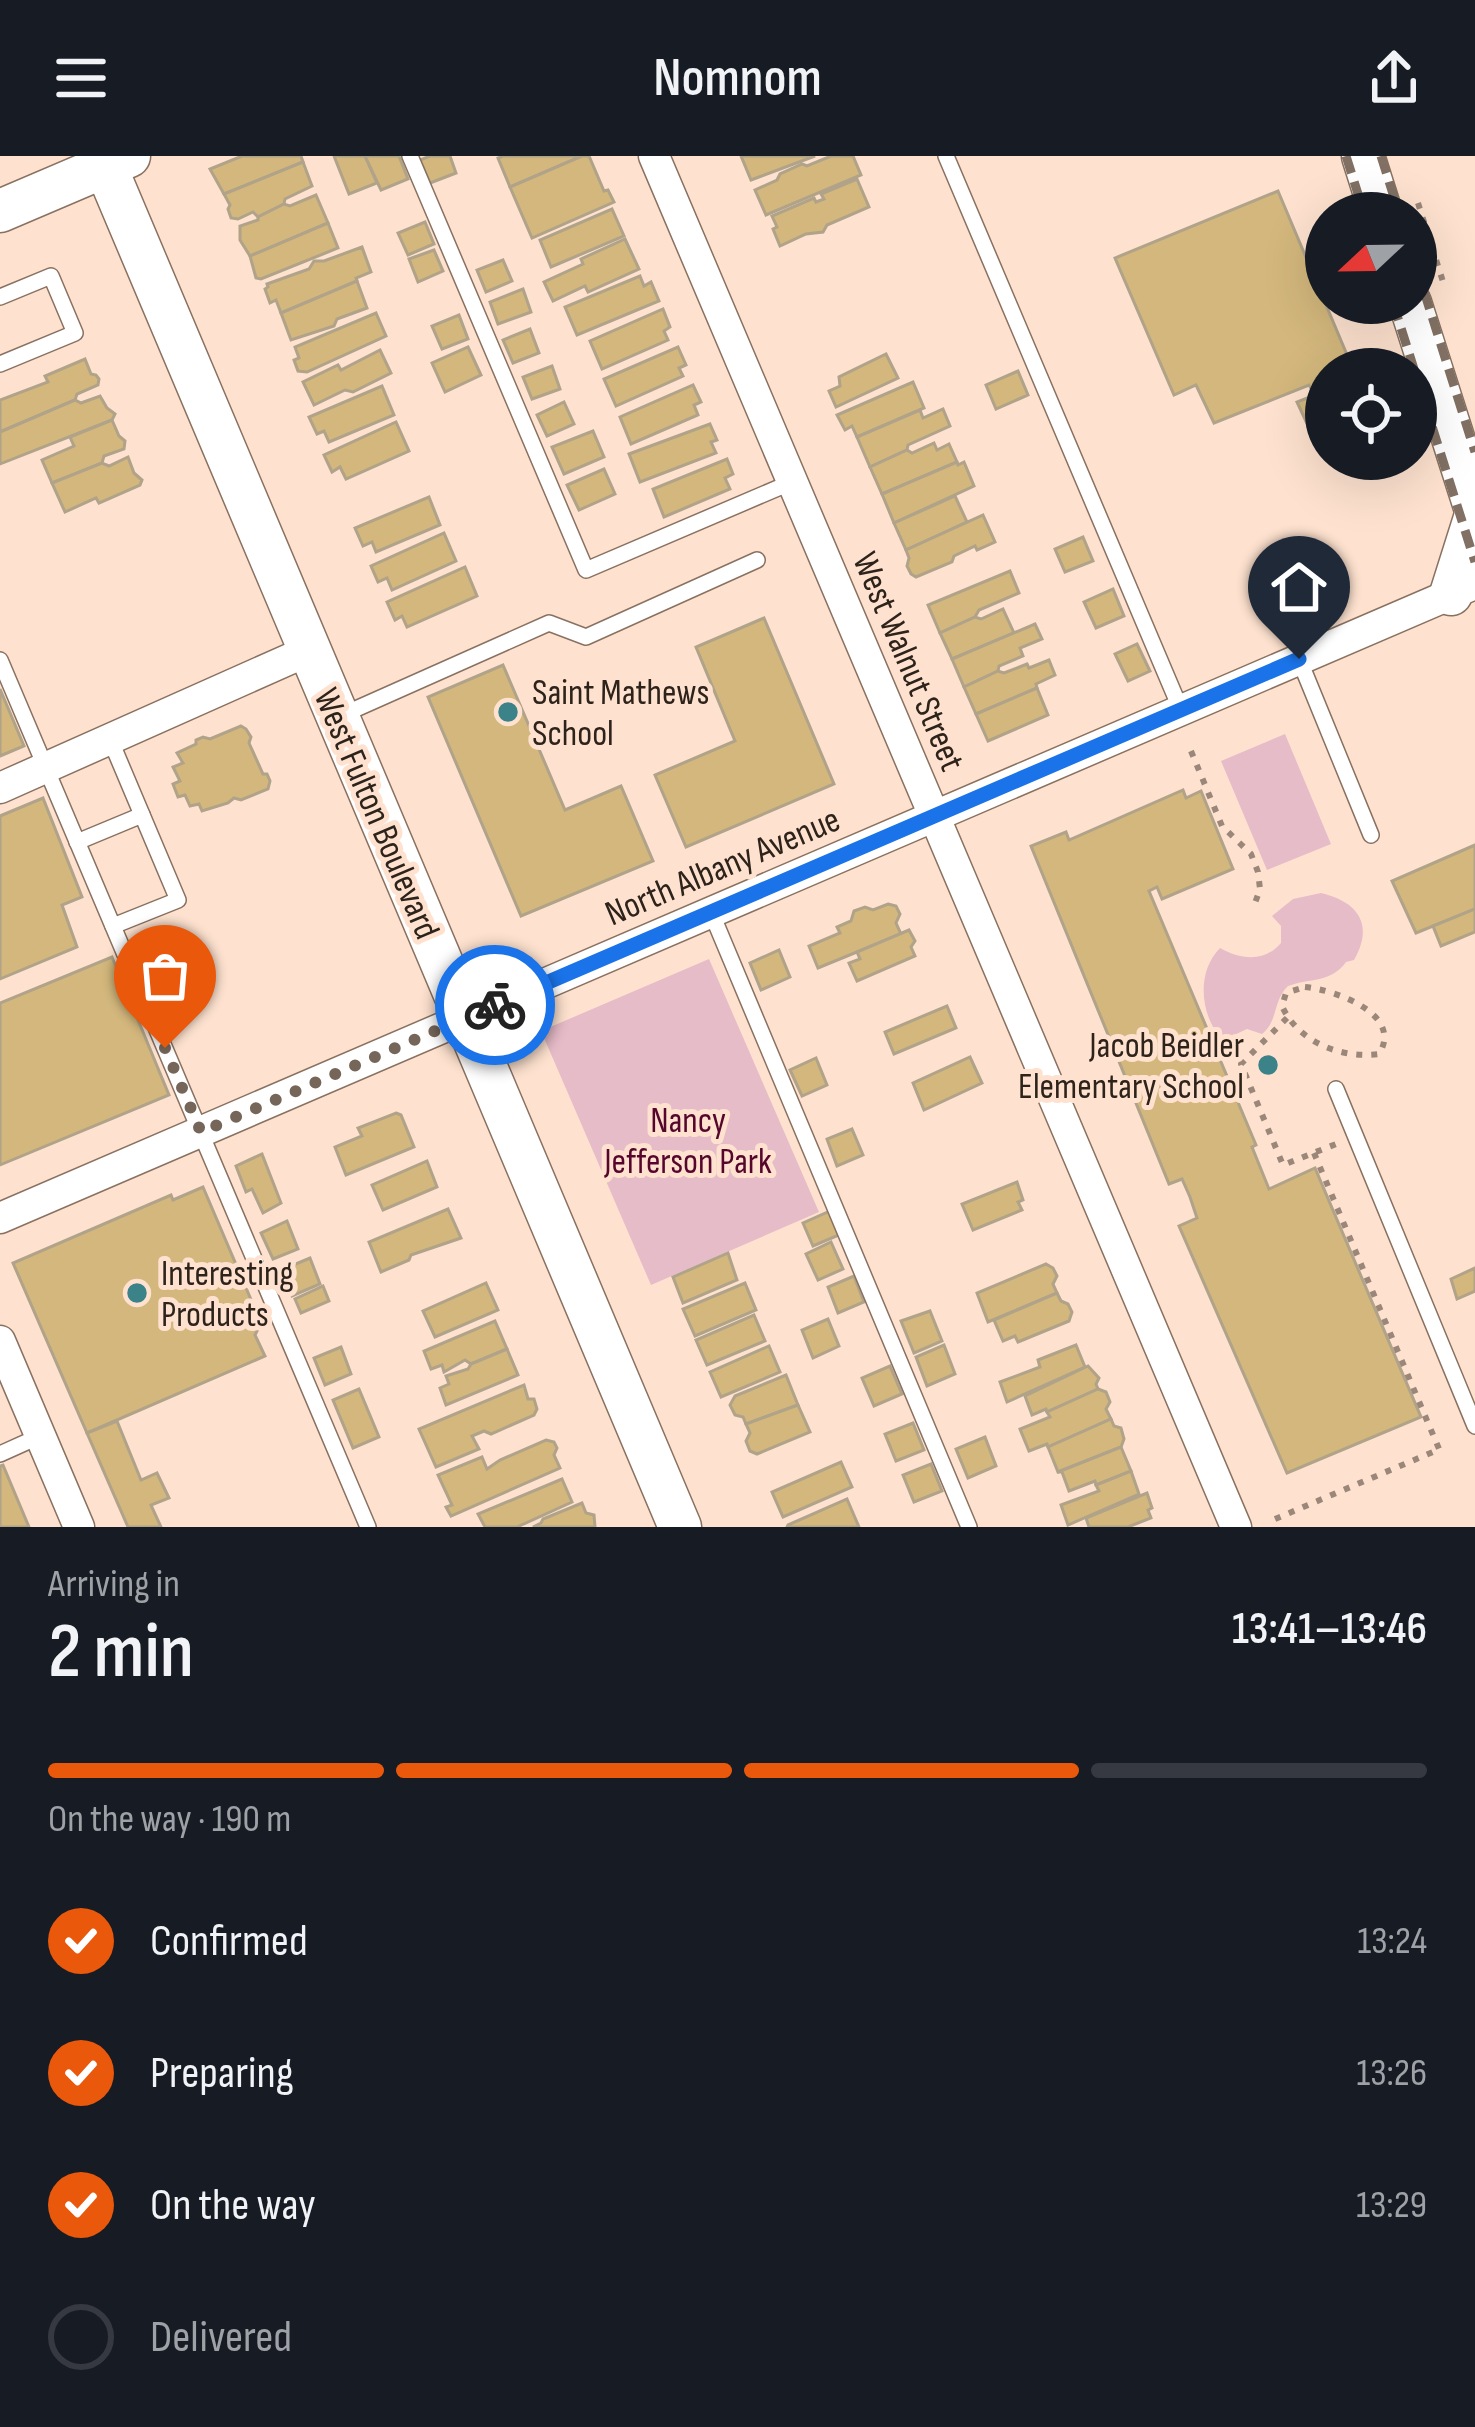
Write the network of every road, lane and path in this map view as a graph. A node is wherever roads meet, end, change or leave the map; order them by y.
1 (410, 156) edge
2 (654, 156) edge
3 (946, 156) edge
4 (1363, 156) edge
5 (112, 159) edge
6 (1389, 192) edge
7 (0, 211) edge
8 (0, 297) edge
9 (1434, 324) edge
10 (0, 364) edge
11 (792, 482) junction
12 (1475, 507) edge
13 (1475, 518) edge
14 (757, 560) dead end
15 (1463, 588) edge
16 (310, 650) junction
17 (1299, 659) junction
18 (0, 660) edge
19 (1180, 710) junction
20 (338, 718) junction
21 (110, 739) junction
22 (1191, 751) dead end
23 (46, 767) junction
24 (0, 788) edge
25 (142, 815) junction
26 (934, 817) junction
27 (1371, 835) dead end
28 (77, 842) junction
29 (1254, 906) dead end
30 (711, 912) junction
31 (113, 926) junction
32 (465, 1018) junction
33 (1287, 1018) junction
34 (1336, 1089) dead end
35 (201, 1132) junction
36 (1356, 1135) junction
37 (1314, 1153) junction
38 (0, 1218) edge
39 (0, 1341) edge
40 (1475, 1426) edge
41 (40, 1436) junction
42 (0, 1454) edge
43 (1275, 1519) dead end
44 (79, 1527) edge
45 (368, 1527) edge
46 (680, 1527) edge
47 (969, 1527) edge
48 (1236, 1527) edge

1 - 11 lane
2 - 11 street, West Walnut Street
3 - 19 lane
4 - 6 street
5 - 7 street
5 - 16 street, West Fulton Boulevard
8 - 10 lane
9 - 12 street
11 - 26 street, West Walnut Street
13 - 15 street
14 - 20 lane
15 - 17 street, North Albany Avenue
16 - 20 street, West Fulton Boulevard
16 - 21 street
17 - 19 street, North Albany Avenue
17 - 27 lane
18 - 23 lane
19 - 26 street, North Albany Avenue
20 - 32 street, West Fulton Boulevard
21 - 23 street
21 - 25 lane
22 - 29 path
23 - 24 street
23 - 28 lane
25 - 28 lane
25 - 31 lane
26 - 30 street, North Albany Avenue
26 - 48 street, West Walnut Street
28 - 31 lane
30 - 32 street, North Albany Avenue
30 - 47 lane
31 - 35 lane
32 - 35 street, North Albany Avenue
32 - 46 street, West Fulton Boulevard
33 - 33 path
33 - 37 path
34 - 36 lane
35 - 38 street, North Albany Avenue
35 - 45 lane
36 - 37 path
36 - 40 lane
37 - 43 path
39 - 41 street
41 - 42 lane
41 - 44 street

